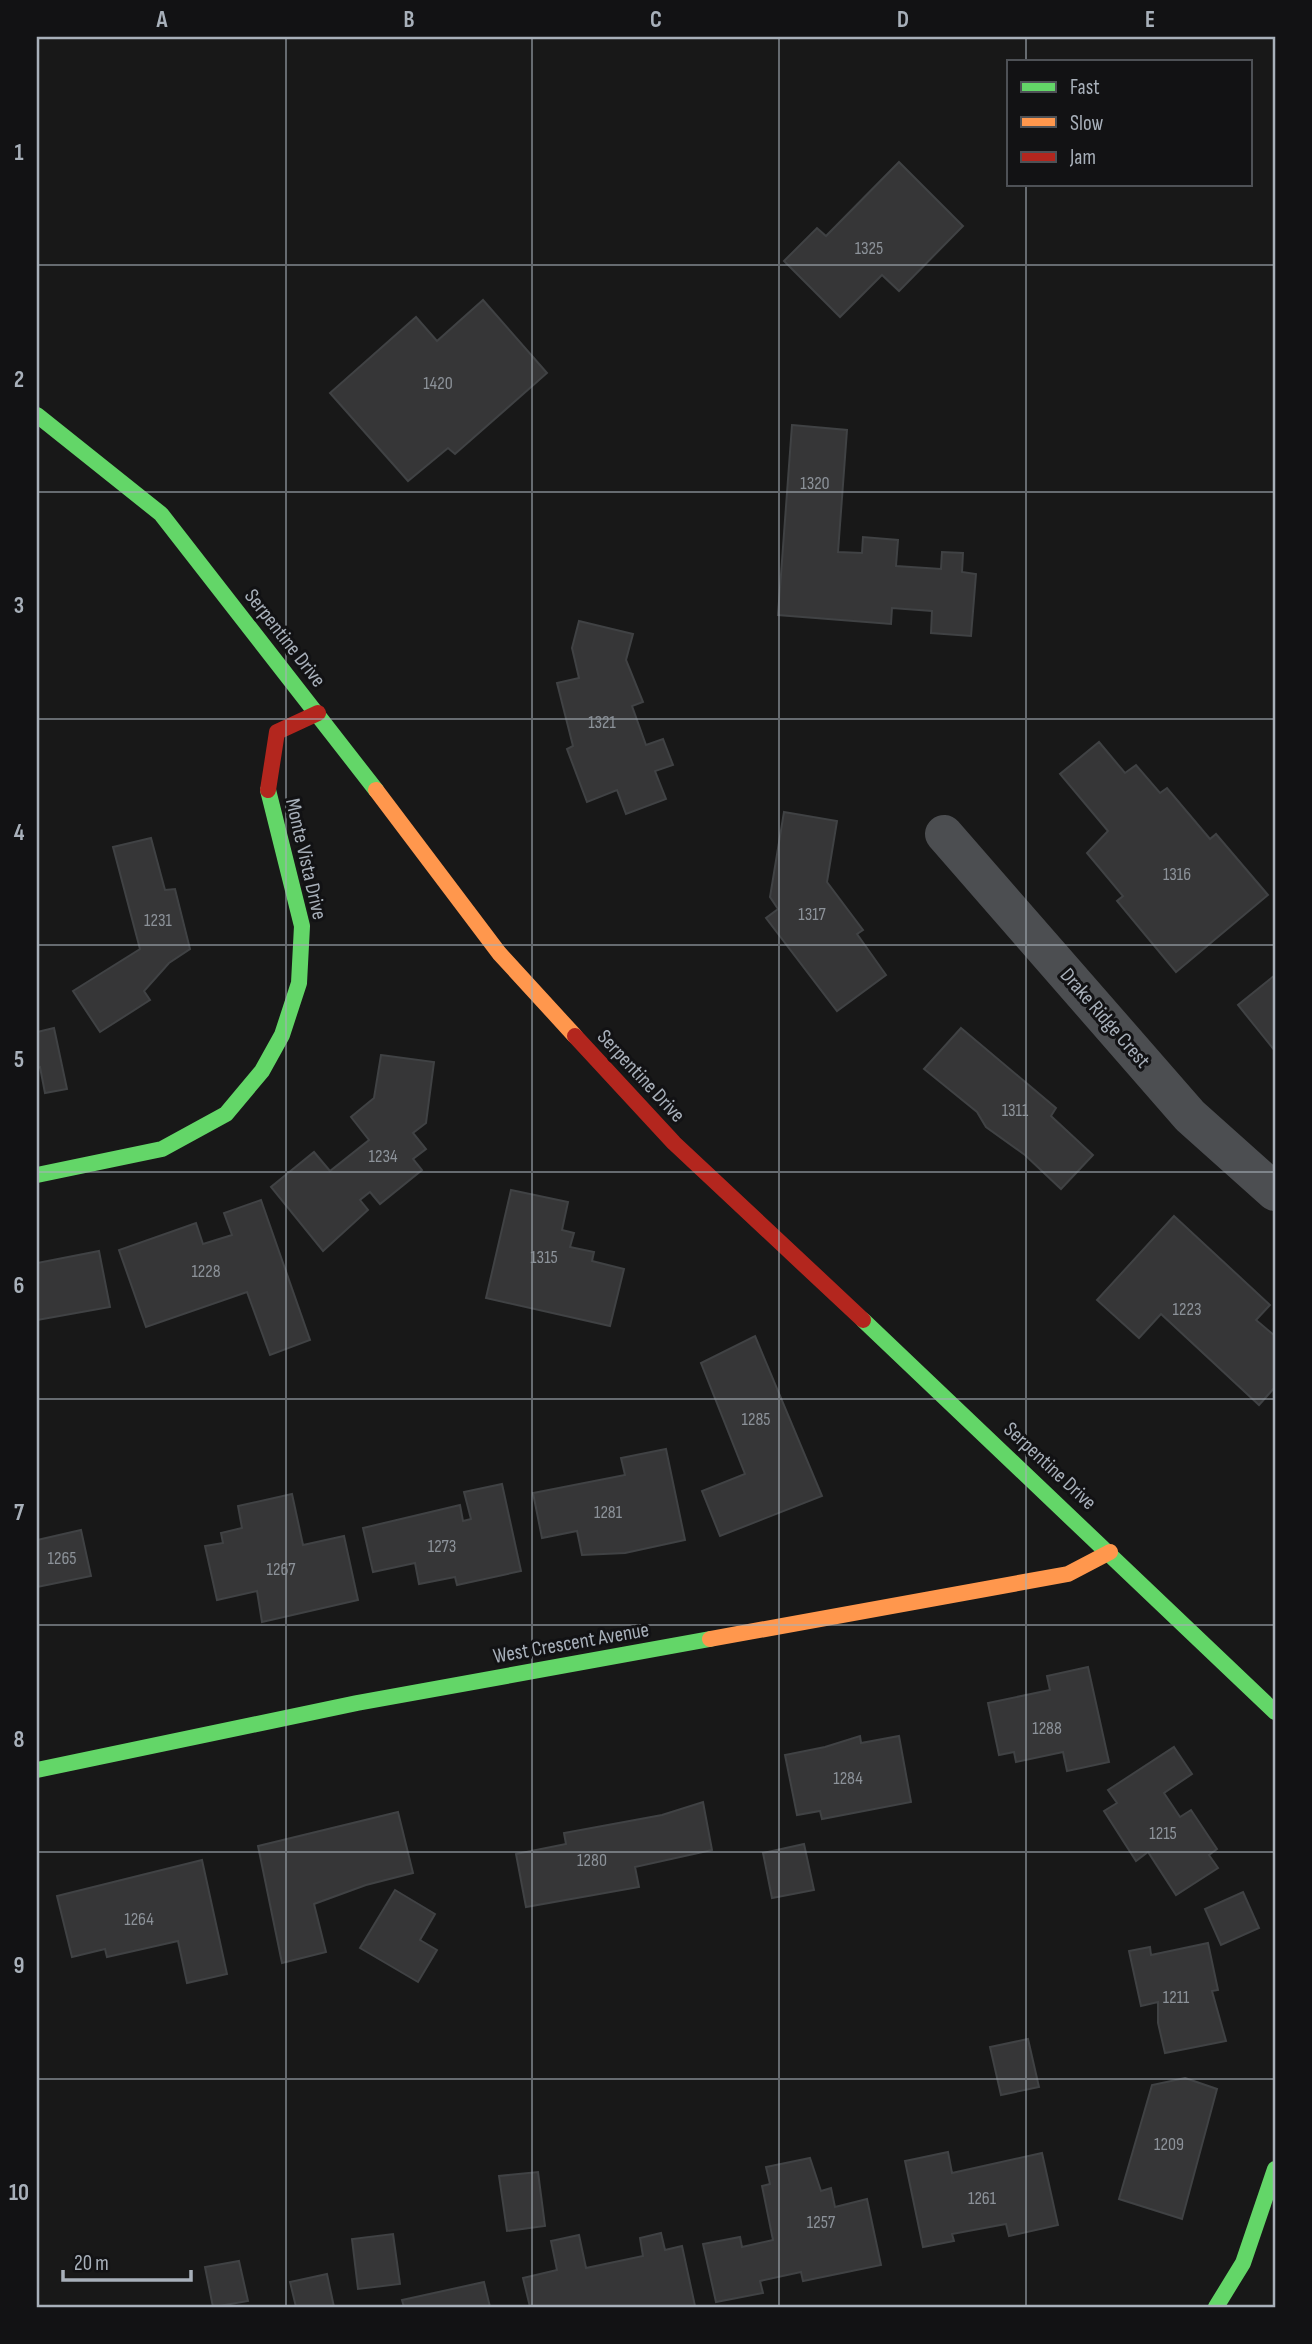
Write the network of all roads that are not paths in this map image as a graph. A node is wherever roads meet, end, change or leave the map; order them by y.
1 (37, 415) edge
2 (318, 713) junction
3 (944, 834) dead end
4 (37, 1175) edge
5 (1275, 1192) edge
6 (1110, 1552) junction
7 (1275, 1712) edge
8 (37, 1770) edge
9 (1275, 2169) edge
10 (1216, 2307) edge

1 - 2 street, Serpentine Drive
2 - 4 street, Monte Vista Drive
2 - 6 street, Serpentine Drive
3 - 5 street, Drake Ridge Crest
6 - 7 street, Serpentine Drive
6 - 8 street, West Crescent Avenue
9 - 10 street

